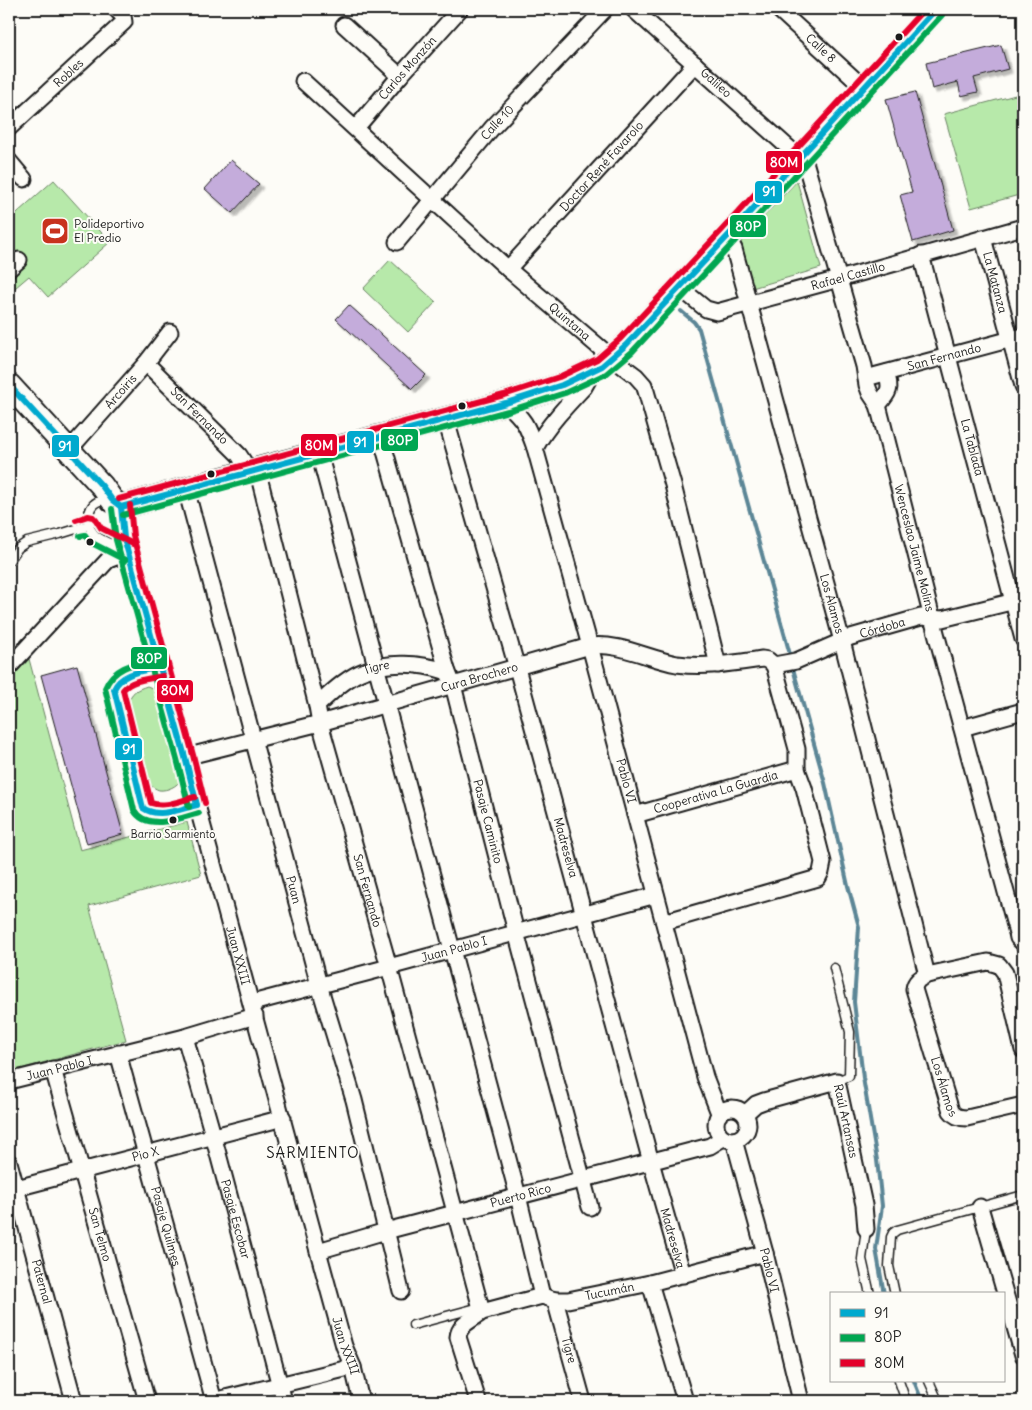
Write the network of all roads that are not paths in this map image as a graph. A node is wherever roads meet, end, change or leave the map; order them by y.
1 (460, 9) edge
2 (606, 9) edge
3 (633, 9) edge
4 (778, 9) edge
5 (933, 10) edge
6 (119, 13) edge
7 (344, 25) dead end
8 (695, 64) junction
9 (400, 76) junction
10 (303, 81) dead end
11 (864, 88) junction
12 (9, 128) edge
13 (356, 128) junction
14 (800, 158) junction
15 (9, 160) edge
16 (24, 179) dead end
17 (432, 200) junction
18 (1023, 226) edge
19 (727, 237) junction
20 (983, 238) junction
21 (397, 242) dead end
22 (921, 255) junction
23 (508, 269) junction
24 (839, 279) junction
25 (679, 287) junction
26 (750, 303) junction
27 (170, 332) dead end
28 (1017, 338) edge
29 (948, 356) junction
30 (612, 358) junction
31 (146, 363) junction
32 (590, 372) junction
33 (886, 373) junction
34 (866, 378) junction
35 (9, 385) edge
36 (1023, 386) edge
37 (506, 403) junction
38 (878, 405) junction
39 (446, 420) junction
40 (381, 437) junction
41 (535, 448) junction
42 (69, 450) junction
43 (319, 453) junction
44 (252, 470) junction
45 (186, 489) junction
46 (119, 512) junction
47 (89, 525) junction
48 (103, 540) junction
49 (129, 552) junction
50 (9, 561) edge
51 (1018, 600) edge
52 (932, 618) junction
53 (1023, 639) edge
54 (842, 641) junction
55 (590, 646) junction
56 (786, 664) junction
57 (718, 665) junction
58 (9, 667) edge
59 (161, 667) junction
60 (377, 667) junction
61 (517, 668) junction
62 (447, 670) junction
63 (453, 685) junction
64 (386, 703) junction
65 (317, 706) junction
66 (1023, 711) edge
67 (320, 722) junction
68 (962, 728) junction
69 (254, 739) junction
70 (186, 757) junction
71 (797, 769) junction
72 (197, 805) junction
73 (635, 815) junction
74 (656, 894) junction
75 (584, 914) junction
76 (664, 922) junction
77 (516, 932) junction
78 (1023, 943) edge
79 (452, 950) junction
80 (389, 967) junction
81 (834, 968) dead end
82 (927, 975) junction
83 (319, 986) junction
84 (254, 1009) junction
85 (185, 1037) junction
86 (1023, 1050) edge
87 (118, 1053) junction
88 (53, 1069) junction
89 (9, 1081) edge
90 (837, 1081) junction
91 (1023, 1105) edge
92 (719, 1113) junction
93 (745, 1114) junction
94 (283, 1118) junction
95 (213, 1135) junction
96 (728, 1139) junction
97 (146, 1153) junction
98 (9, 1162) edge
99 (651, 1162) junction
100 (81, 1170) junction
101 (583, 1180) junction
102 (12, 1189) edge
103 (1023, 1195) edge
104 (518, 1196) junction
105 (590, 1207) dead end
106 (980, 1207) junction
107 (456, 1213) junction
108 (866, 1230) joint
109 (386, 1231) junction
110 (318, 1251) junction
111 (765, 1253) junction
112 (683, 1275) junction
113 (650, 1283) junction
114 (401, 1291) dead end
115 (870, 1292) edge
116 (895, 1292) edge
117 (549, 1298) junction
118 (481, 1310) junction
119 (413, 1326) dead end
120 (1023, 1355) edge
121 (353, 1366) junction
122 (899, 1382) edge
123 (929, 1382) edge
124 (280, 1384) junction
125 (74, 1401) edge
126 (147, 1401) edge
127 (214, 1401) edge
128 (284, 1401) edge
129 (361, 1401) edge
130 (478, 1401) edge
131 (583, 1401) edge
132 (685, 1401) edge
133 (801, 1401) edge
134 (906, 1401) edge
135 (938, 1401) edge

1 - 9 street, Carlos Monzón
2 - 17 street, Calle 10
3 - 8 street, Galileo
4 - 11 street, Calle 8
5 - 11 street
6 - 12 street, Robles
7 - 9 street
8 - 14 street, Galileo
8 - 23 street, Doctor René Favarolo
9 - 13 street, Carlos Monzón
10 - 13 street, Quintana
11 - 14 street
13 - 17 street, Quintana
14 - 19 street
14 - 24 street, Wenceslao Jaime Molins
15 - 16 street
17 - 21 street, Calle 10
17 - 23 street, Quintana
18 - 20 street, Rafael Castillo
19 - 25 street
19 - 26 street, Los Álamos
20 - 22 street, Rafael Castillo
20 - 28 street, La Matanza
22 - 24 street, Rafael Castillo
22 - 29 street, La Tablada
23 - 30 street, Quintana
24 - 26 street, Rafael Castillo
24 - 34 street, Wenceslao Jaime Molins
25 - 26 street, Rafael Castillo
25 - 30 street
26 - 54 street, Los Álamos
27 - 31 street, Arcoiris
28 - 29 street, San Fernando
28 - 36 street, La Matanza
29 - 33 street, San Fernando
29 - 51 street, La Tablada
30 - 32 street
30 - 57 street, Quintana
31 - 42 street, Arcoiris
31 - 44 street, San Fernando
32 - 37 street
32 - 41 street
33 - 34 street, San Fernando
33 - 38 street
34 - 38 street, Wenceslao Jaime Molins
35 - 42 street
37 - 39 street
37 - 41 street, Pablo VI
38 - 52 street, Wenceslao Jaime Molins
39 - 40 street
39 - 61 street, Madreselva
40 - 43 street
40 - 62 street, Pasaje Caminito
41 - 55 street, Pablo VI
42 - 46 street
43 - 44 street
43 - 60 street, Tigre
44 - 45 street
44 - 65 street, San Fernando
45 - 46 street
45 - 69 street, Puan
46 - 47 lane
46 - 48 lane
46 - 49 street, Juan XXIII
47 - 48 lane
47 - 50 lane
48 - 49 lane
49 - 58 street
49 - 59 street, Juan XXIII
51 - 52 street, Córdoba
51 - 53 street, La Tablada
52 - 54 street, Córdoba
52 - 68 street, Wenceslao Jaime Molins
54 - 56 street, Córdoba
54 - 82 street, Los Álamos
55 - 57 street, Cura Brochero
55 - 61 street, Cura Brochero
55 - 73 street, Pablo VI
56 - 57 street, Cura Brochero
56 - 71 street
59 - 70 street, Juan XXIII
59 - 72 street
60 - 62 street, Tigre
60 - 64 street, Tigre
60 - 65 street, Tigre
61 - 63 street, Cura Brochero
61 - 75 street, Madreselva
62 - 63 street, Pasaje Caminito
63 - 64 street, Cura Brochero
63 - 77 street, Pasaje Caminito
64 - 67 street, Cura Brochero
64 - 79 street, Tigre
65 - 67 street, San Fernando
66 - 68 street
67 - 69 street, Cura Brochero
67 - 80 street, San Fernando
68 - 78 street, Wenceslao Jaime Molins
69 - 70 street, Cura Brochero
69 - 83 street, Puan
70 - 72 street, Juan XXIII
71 - 73 street, Cooperativa La Guardia
71 - 76 street
72 - 84 street, Juan XXIII
73 - 74 street, Pablo VI
74 - 75 street, Juan Pablo I
74 - 76 street, Pablo VI
75 - 77 street, Juan Pablo I
75 - 99 street, Madreselva
76 - 92 street, Pablo VI
77 - 79 street, Juan Pablo I
77 - 101 street, Pasaje Caminito
79 - 80 street, Juan Pablo I
79 - 104 street, Tigre
80 - 83 street, Juan Pablo I
80 - 107 street, San Fernando
81 - 90 lane
82 - 86 street
82 - 91 street, Los Álamos
83 - 84 street, Juan Pablo I
83 - 109 street, Puan
84 - 85 street, Juan Pablo I
84 - 94 street, Juan XXIII
85 - 87 street, Juan Pablo I
85 - 95 street, Pasaje Escobar
87 - 88 street, Juan Pablo I
87 - 97 street, Pasaje Quilmes
88 - 89 street, Juan Pablo I
88 - 100 street, San Telmo
90 - 93 street, Raúl Artansas
90 - 108 street, Raúl Artansas
92 - 93 street
92 - 96 street
93 - 96 street
94 - 95 street, Pio X
94 - 110 street, Juan XXIII
95 - 97 street, Pio X
95 - 124 street, Pasaje Escobar
96 - 99 street, Puerto Rico
96 - 111 street, Pablo VI
97 - 100 street, Pio X
97 - 127 street, Pasaje Quilmes
98 - 102 street, Paternal
99 - 101 street, Puerto Rico
99 - 112 street, Madreselva
100 - 102 street, Pio X
100 - 126 street, San Telmo
101 - 104 street, Puerto Rico
101 - 105 street, Pasaje Caminito
102 - 125 street, Paternal
103 - 106 lane
104 - 107 street, Puerto Rico
104 - 117 street, Tigre
106 - 116 lane
106 - 120 street
107 - 109 street, Puerto Rico
107 - 118 street, San Fernando
108 - 115 lane
109 - 110 street, Puerto Rico
109 - 114 street, Puan
110 - 121 street, Juan XXIII
111 - 112 street, Tucumán
111 - 133 street, Pablo VI
112 - 113 street, Tucumán
113 - 117 street, Tucumán
113 - 132 street
117 - 118 street, Tucumán
117 - 131 street, Tigre
118 - 119 lane
118 - 130 street, Tucumán
121 - 124 street
121 - 129 street, Juan XXIII
122 - 134 lane
123 - 135 lane
124 - 127 street
124 - 128 street, Pasaje Escobar

